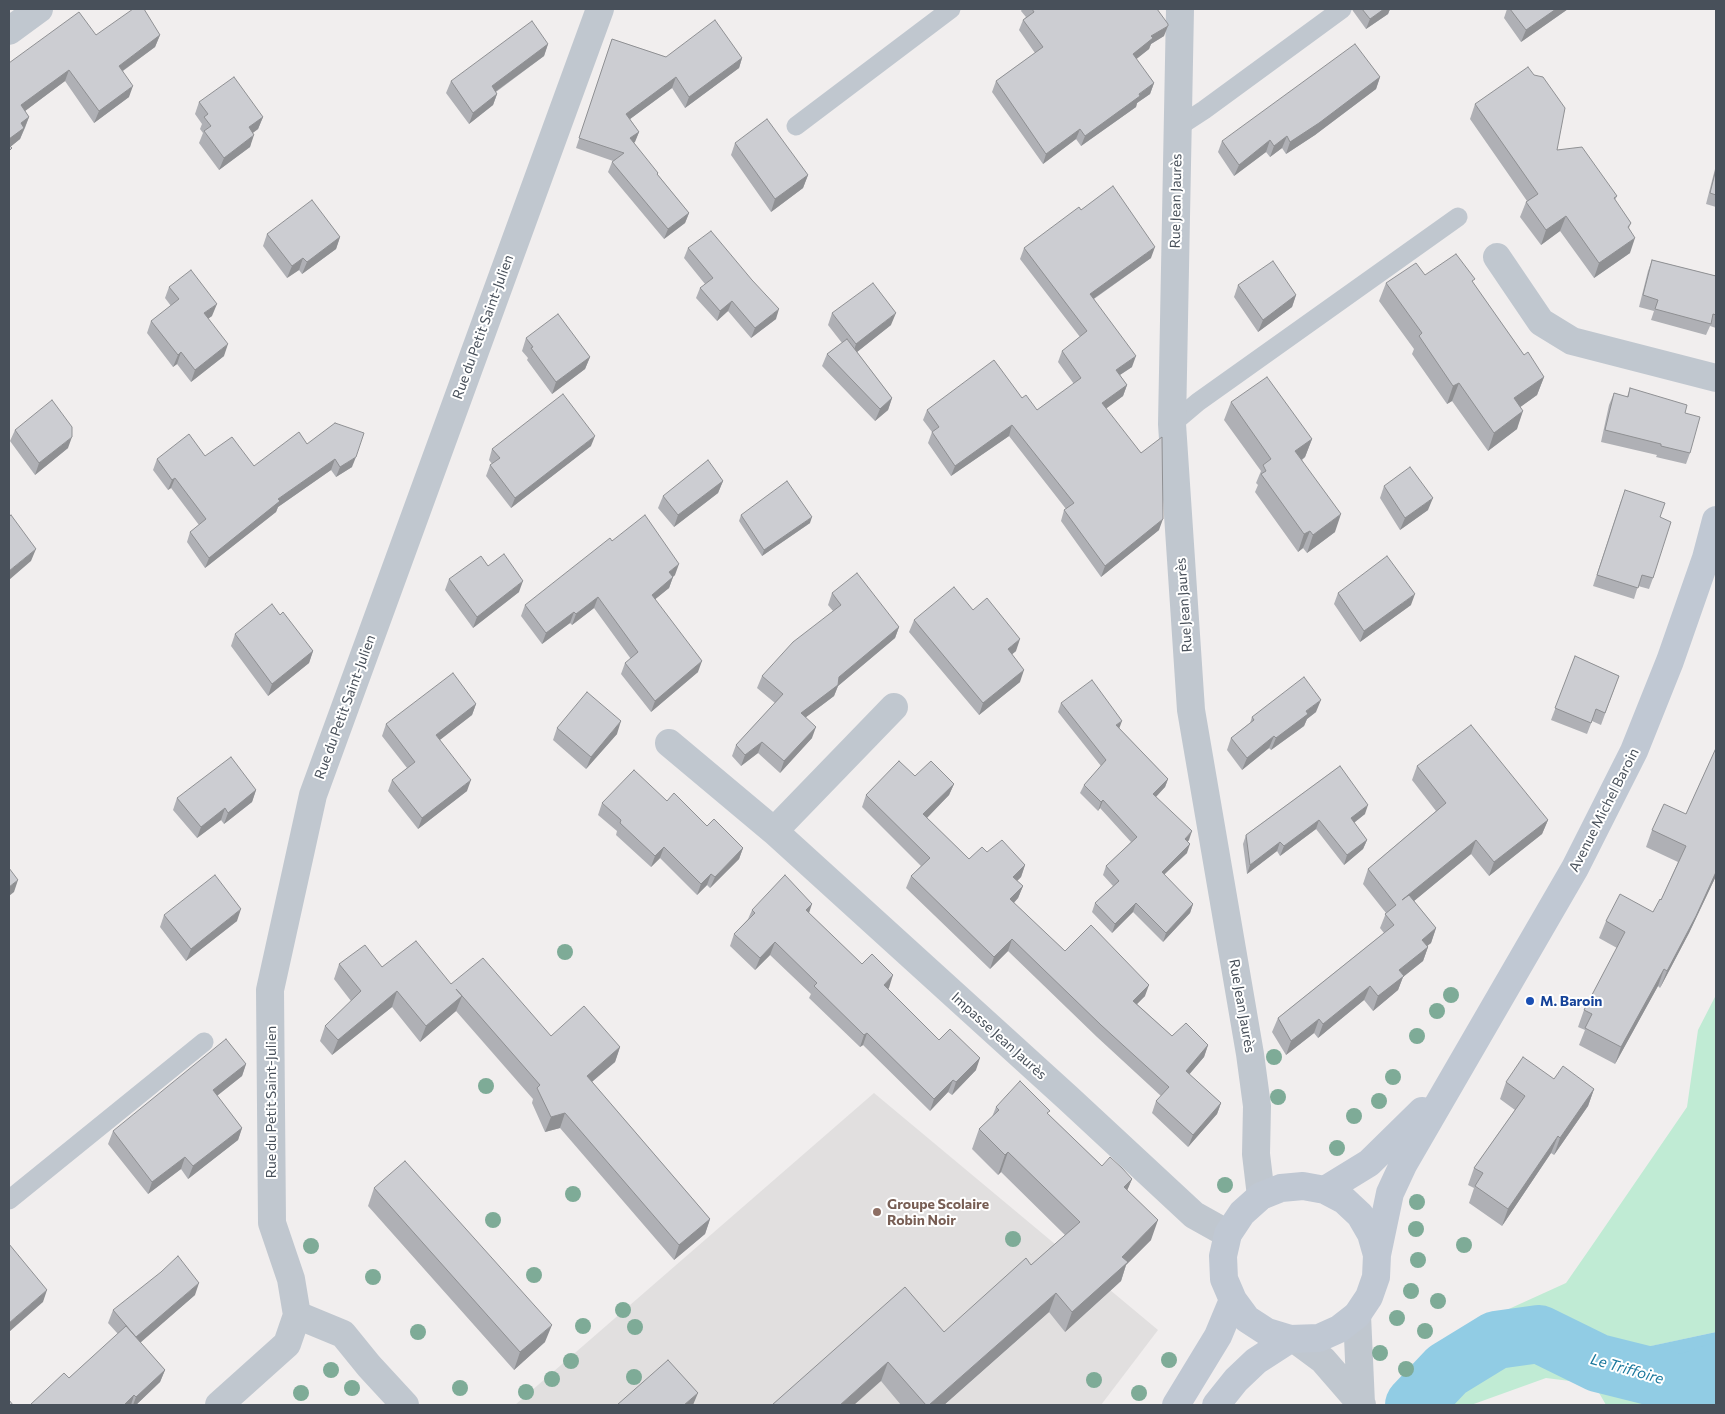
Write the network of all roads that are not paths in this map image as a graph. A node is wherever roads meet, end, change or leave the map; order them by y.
1 (39, 9) edge
2 (600, 9) edge
3 (951, 9) edge
4 (1180, 9) edge
5 (1342, 9) edge
6 (9, 31) edge
7 (796, 126) dead end
8 (1178, 127) junction
9 (1458, 217) dead end
10 (1497, 257) dead end
11 (1716, 378) edge
12 (1172, 424) junction
13 (1716, 520) edge
14 (894, 707) dead end
15 (669, 743) dead end
16 (774, 831) junction
17 (204, 1042) dead end
18 (1451, 1081) junction
19 (1325, 1190) junction
20 (1261, 1196) junction
21 (9, 1200) edge
22 (1228, 1234) junction
23 (1377, 1255) junction
24 (1232, 1300) junction
25 (297, 1315) junction
26 (1357, 1315) junction
27 (1293, 1339) junction
28 (223, 1404) edge
29 (405, 1405) edge
30 (1176, 1405) edge
31 (1216, 1405) edge
32 (1361, 1405) edge

1 - 6 street
2 - 25 street, Rue du Petit Saint-Julien
3 - 7 lane
4 - 8 street, Rue Jean Jaurès
5 - 8 lane
8 - 12 street, Rue Jean Jaurès
9 - 12 lane
10 - 11 street
12 - 20 street, Rue Jean Jaurès
13 - 18 street, Avenue Michel Baroin
14 - 16 street
15 - 16 street, Impasse Jean Jaurès
16 - 22 street, Impasse Jean Jaurès
17 - 21 lane
18 - 19 street, Avenue Michel Baroin
18 - 23 street, Avenue Michel Baroin
19 - 20 street
19 - 23 street
20 - 22 street
22 - 24 street
23 - 26 street
24 - 27 street
24 - 30 street
25 - 28 street, Rue du Petit Saint-Julien
25 - 29 street
26 - 27 street
26 - 32 street
27 - 31 street
27 - 32 street

